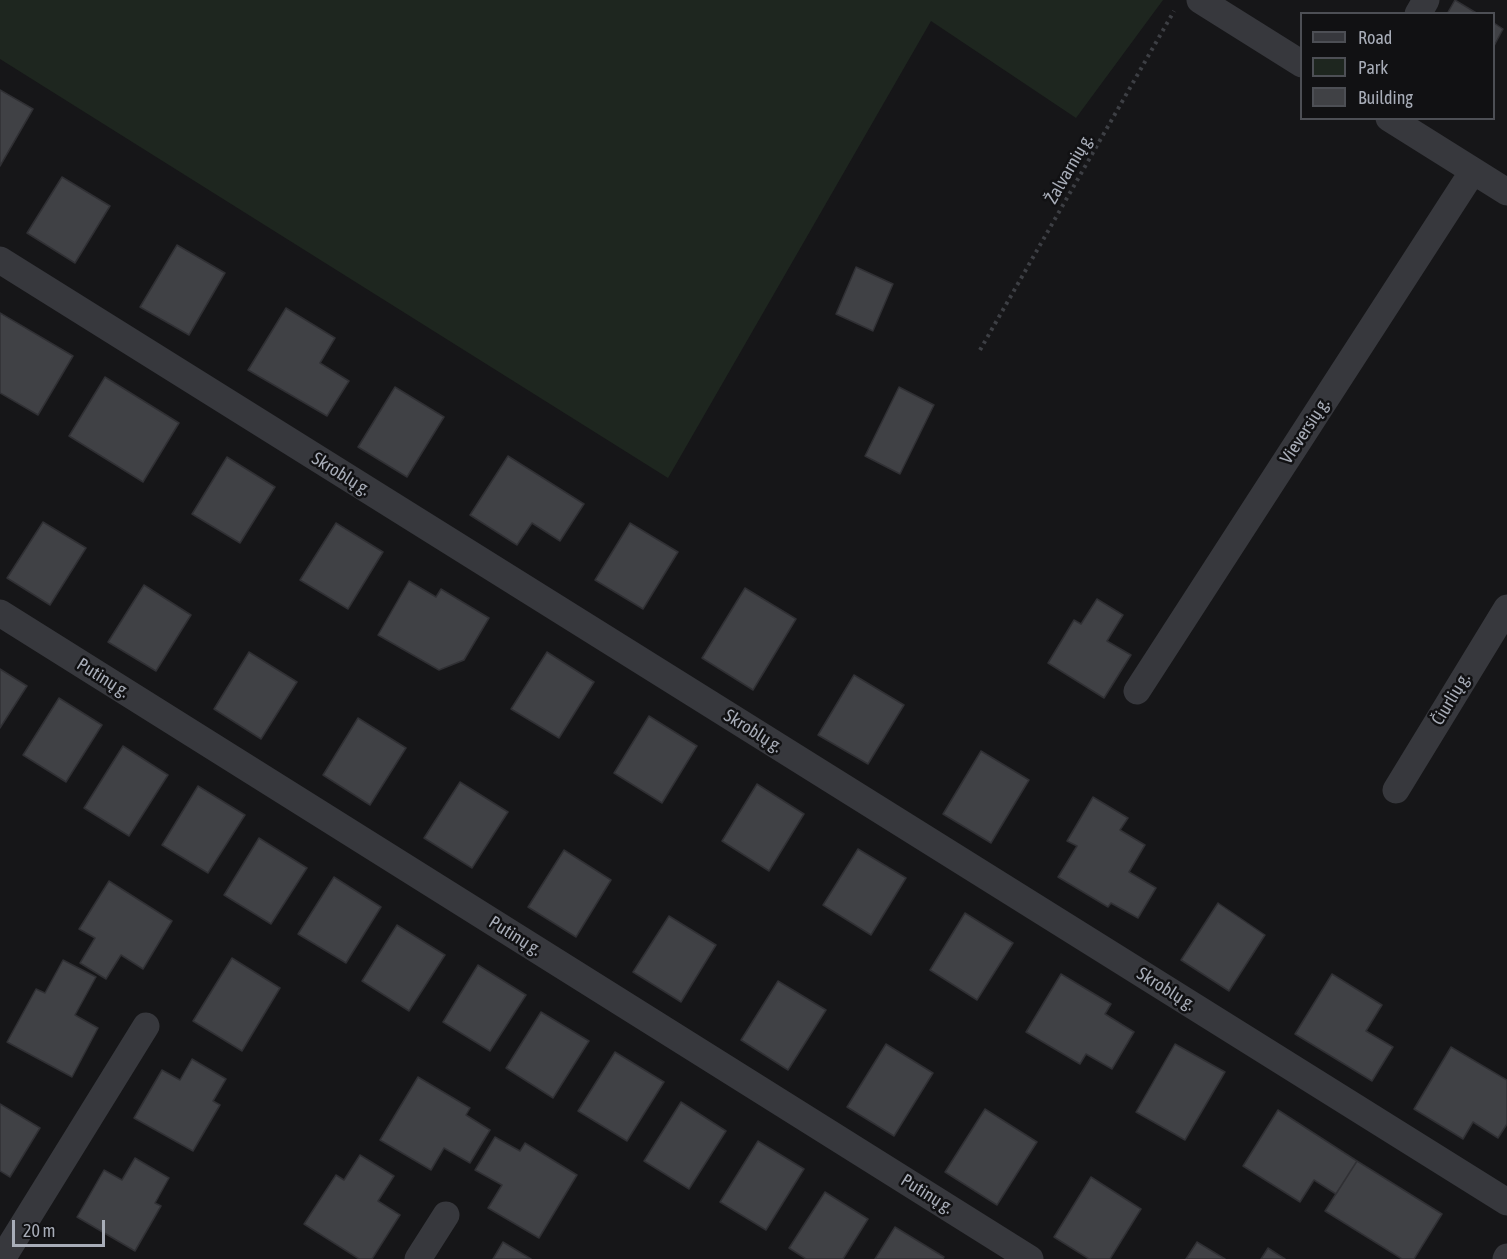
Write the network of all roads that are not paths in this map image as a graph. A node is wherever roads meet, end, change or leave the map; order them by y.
1 (1200, 0) edge
2 (1300, 63) edge
3 (1392, 120) edge
4 (1473, 171) junction
5 (1507, 192) edge
6 (0, 260) edge
7 (1507, 608) edge
8 (0, 614) edge
9 (1137, 691) dead end
10 (1396, 790) dead end
11 (146, 1026) dead end
12 (1507, 1202) edge
13 (446, 1215) dead end
14 (2, 1259) edge
15 (418, 1259) edge
16 (1030, 1259) edge

1 - 2 street
3 - 4 street
4 - 5 street
4 - 9 street, Vieversių g.
6 - 12 street, Skroblų g.
7 - 10 street, Čiurlių g.
8 - 16 street, Putinų g.
11 - 14 street
13 - 15 street

